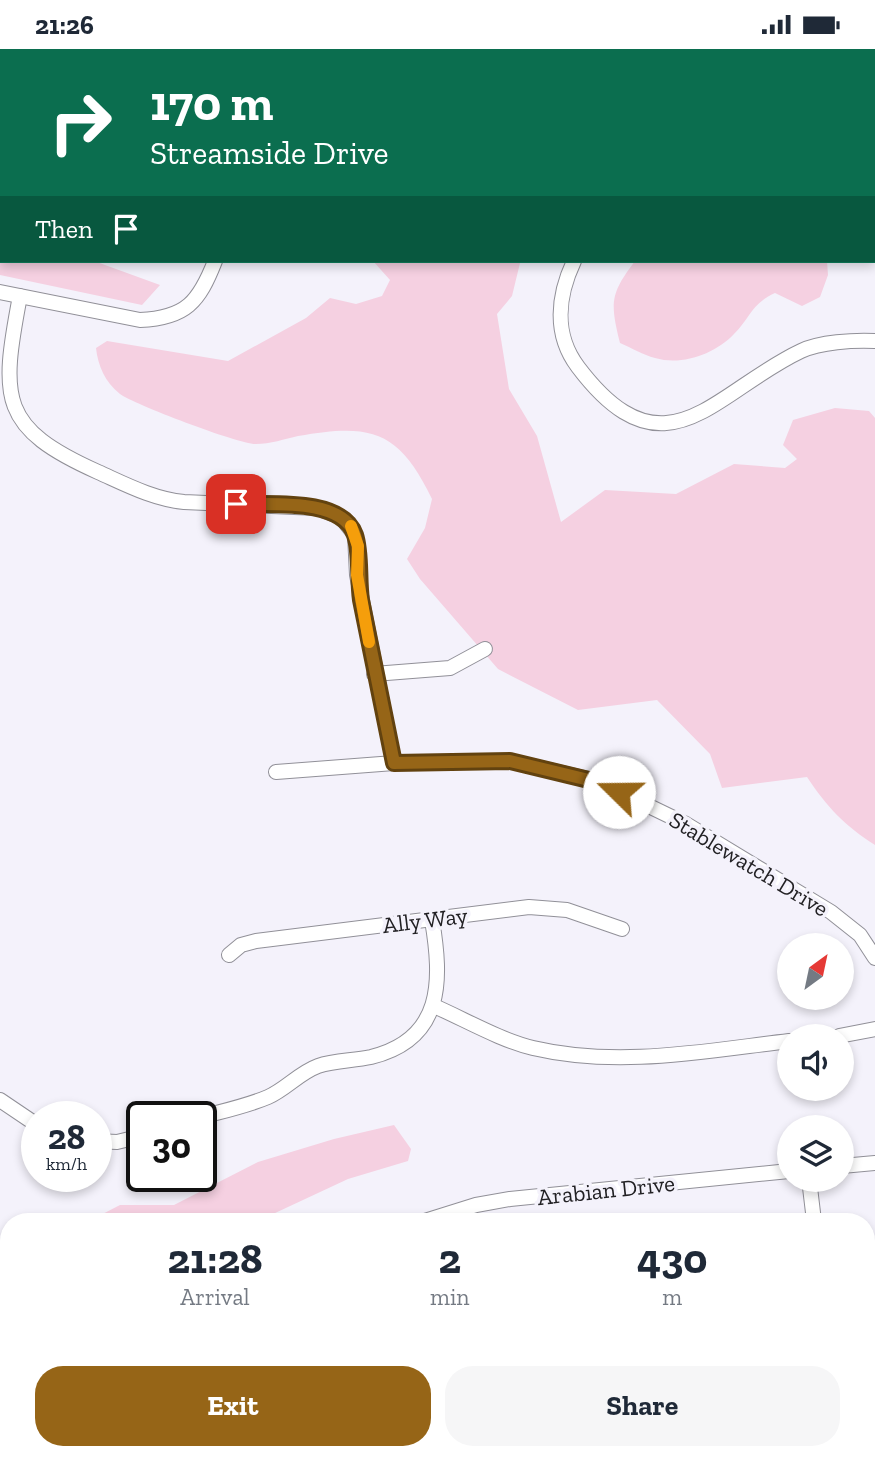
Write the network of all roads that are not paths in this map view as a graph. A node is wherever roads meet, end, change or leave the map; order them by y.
1 (214, 263) edge
2 (573, 263) edge
3 (0, 292) edge
4 (20, 296) junction
5 (875, 341) edge
6 (485, 649) dead end
7 (374, 674) junction
8 (394, 763) junction
9 (276, 772) dead end
10 (432, 920) junction
11 (622, 929) dead end
12 (229, 955) dead end
13 (875, 958) edge
14 (434, 1006) junction
15 (875, 1029) edge
16 (854, 1033) edge
17 (777, 1042) edge
18 (0, 1100) edge
19 (217, 1112) edge
20 (21, 1114) edge
21 (875, 1163) edge
22 (854, 1165) edge
23 (777, 1172) edge
24 (811, 1192) edge
25 (450, 1213) edge
26 (813, 1213) edge

1 - 4 street
2 - 5 street
3 - 4 street
4 - 7 street
6 - 7 street
7 - 8 street
8 - 9 street, Stablewatch Drive
8 - 13 street, Stablewatch Drive
10 - 11 street, Ally Way
10 - 12 street, Ally Way
10 - 14 street
14 - 17 street
14 - 19 street
15 - 16 street
18 - 20 street
21 - 22 street
23 - 25 street, Arabian Drive
24 - 26 street

